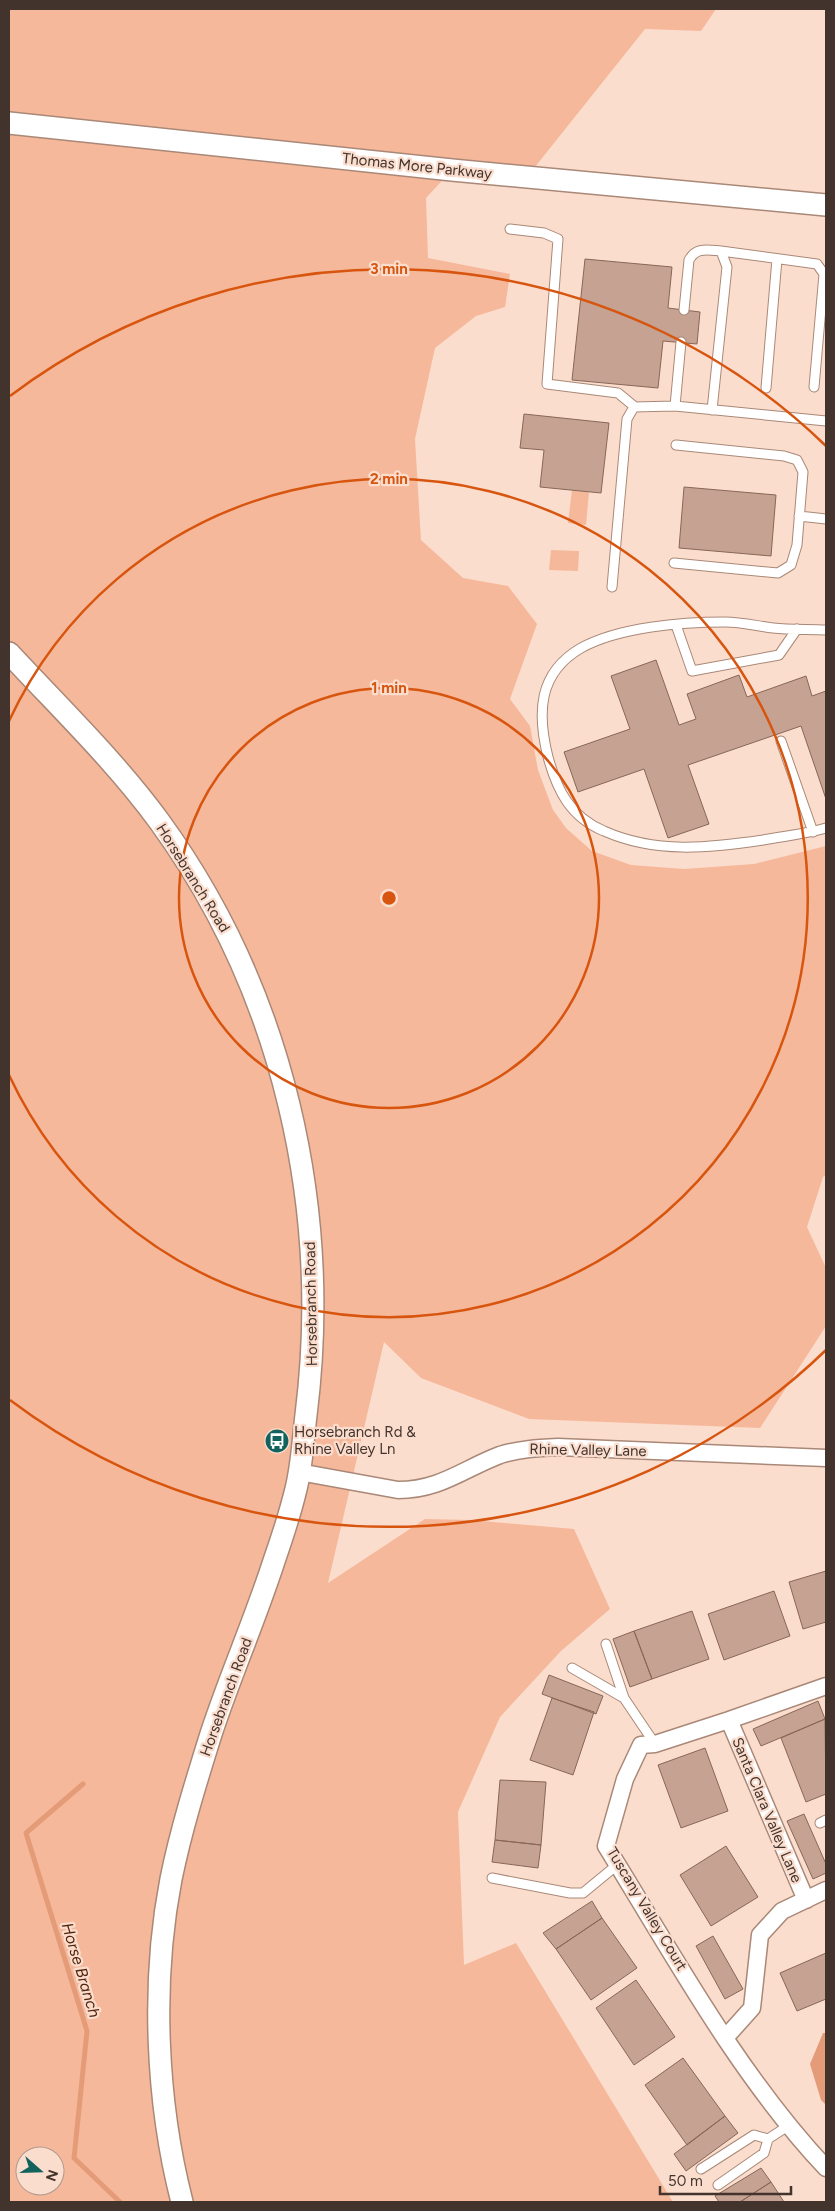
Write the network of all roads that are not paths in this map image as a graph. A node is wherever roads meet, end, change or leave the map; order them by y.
1 (9, 124) edge
2 (826, 205) edge
3 (510, 229) dead end
4 (720, 251) junction
5 (777, 259) junction
6 (684, 310) dead end
7 (680, 342) dead end
8 (766, 388) dead end
9 (814, 388) dead end
10 (675, 406) junction
11 (635, 407) junction
12 (712, 410) junction
13 (826, 421) edge
14 (676, 445) dead end
15 (799, 516) junction
16 (826, 519) edge
17 (674, 564) dead end
18 (612, 588) dead end
19 (676, 625) junction
20 (797, 629) junction
21 (826, 630) edge
22 (9, 653) edge
23 (781, 741) dead end
24 (826, 828) edge
25 (813, 832) junction
26 (826, 1458) edge
27 (299, 1472) junction
28 (606, 1644) dead end
29 (572, 1668) dead end
30 (826, 1686) edge
31 (624, 1698) junction
32 (729, 1720) junction
33 (655, 1744) junction
34 (617, 1865) junction
35 (492, 1878) dead end
36 (826, 1890) edge
37 (806, 1900) junction
38 (725, 2038) junction
39 (788, 2126) junction
40 (768, 2138) junction
41 (826, 2168) edge
42 (701, 2170) dead end
43 (718, 2185) dead end
44 (182, 2202) edge

1 - 2 street, Thomas More Parkway
3 - 11 lane
4 - 5 lane
4 - 6 lane
4 - 12 lane
5 - 8 lane
5 - 9 lane
7 - 10 lane
10 - 11 lane
10 - 12 lane
11 - 18 lane
12 - 13 lane
14 - 15 lane
15 - 16 lane
15 - 17 lane
19 - 20 lane
19 - 20 lane
19 - 25 lane
20 - 21 lane
22 - 27 street, Horsebranch Road
23 - 25 lane
24 - 25 lane
26 - 27 street, Rhine Valley Lane
27 - 44 street, Horsebranch Road
28 - 31 lane
29 - 31 lane
30 - 32 street, Tuscany Valley Court
31 - 33 lane
32 - 33 street, Tuscany Valley Court
32 - 37 street, Santa Clara Valley Lane
33 - 34 street, Tuscany Valley Court
34 - 35 lane
34 - 38 street, Tuscany Valley Court
36 - 37 street
37 - 38 street
38 - 39 street, Tuscany Valley Court
39 - 40 lane
39 - 41 street, Tuscany Valley Court
40 - 42 lane
40 - 43 lane

